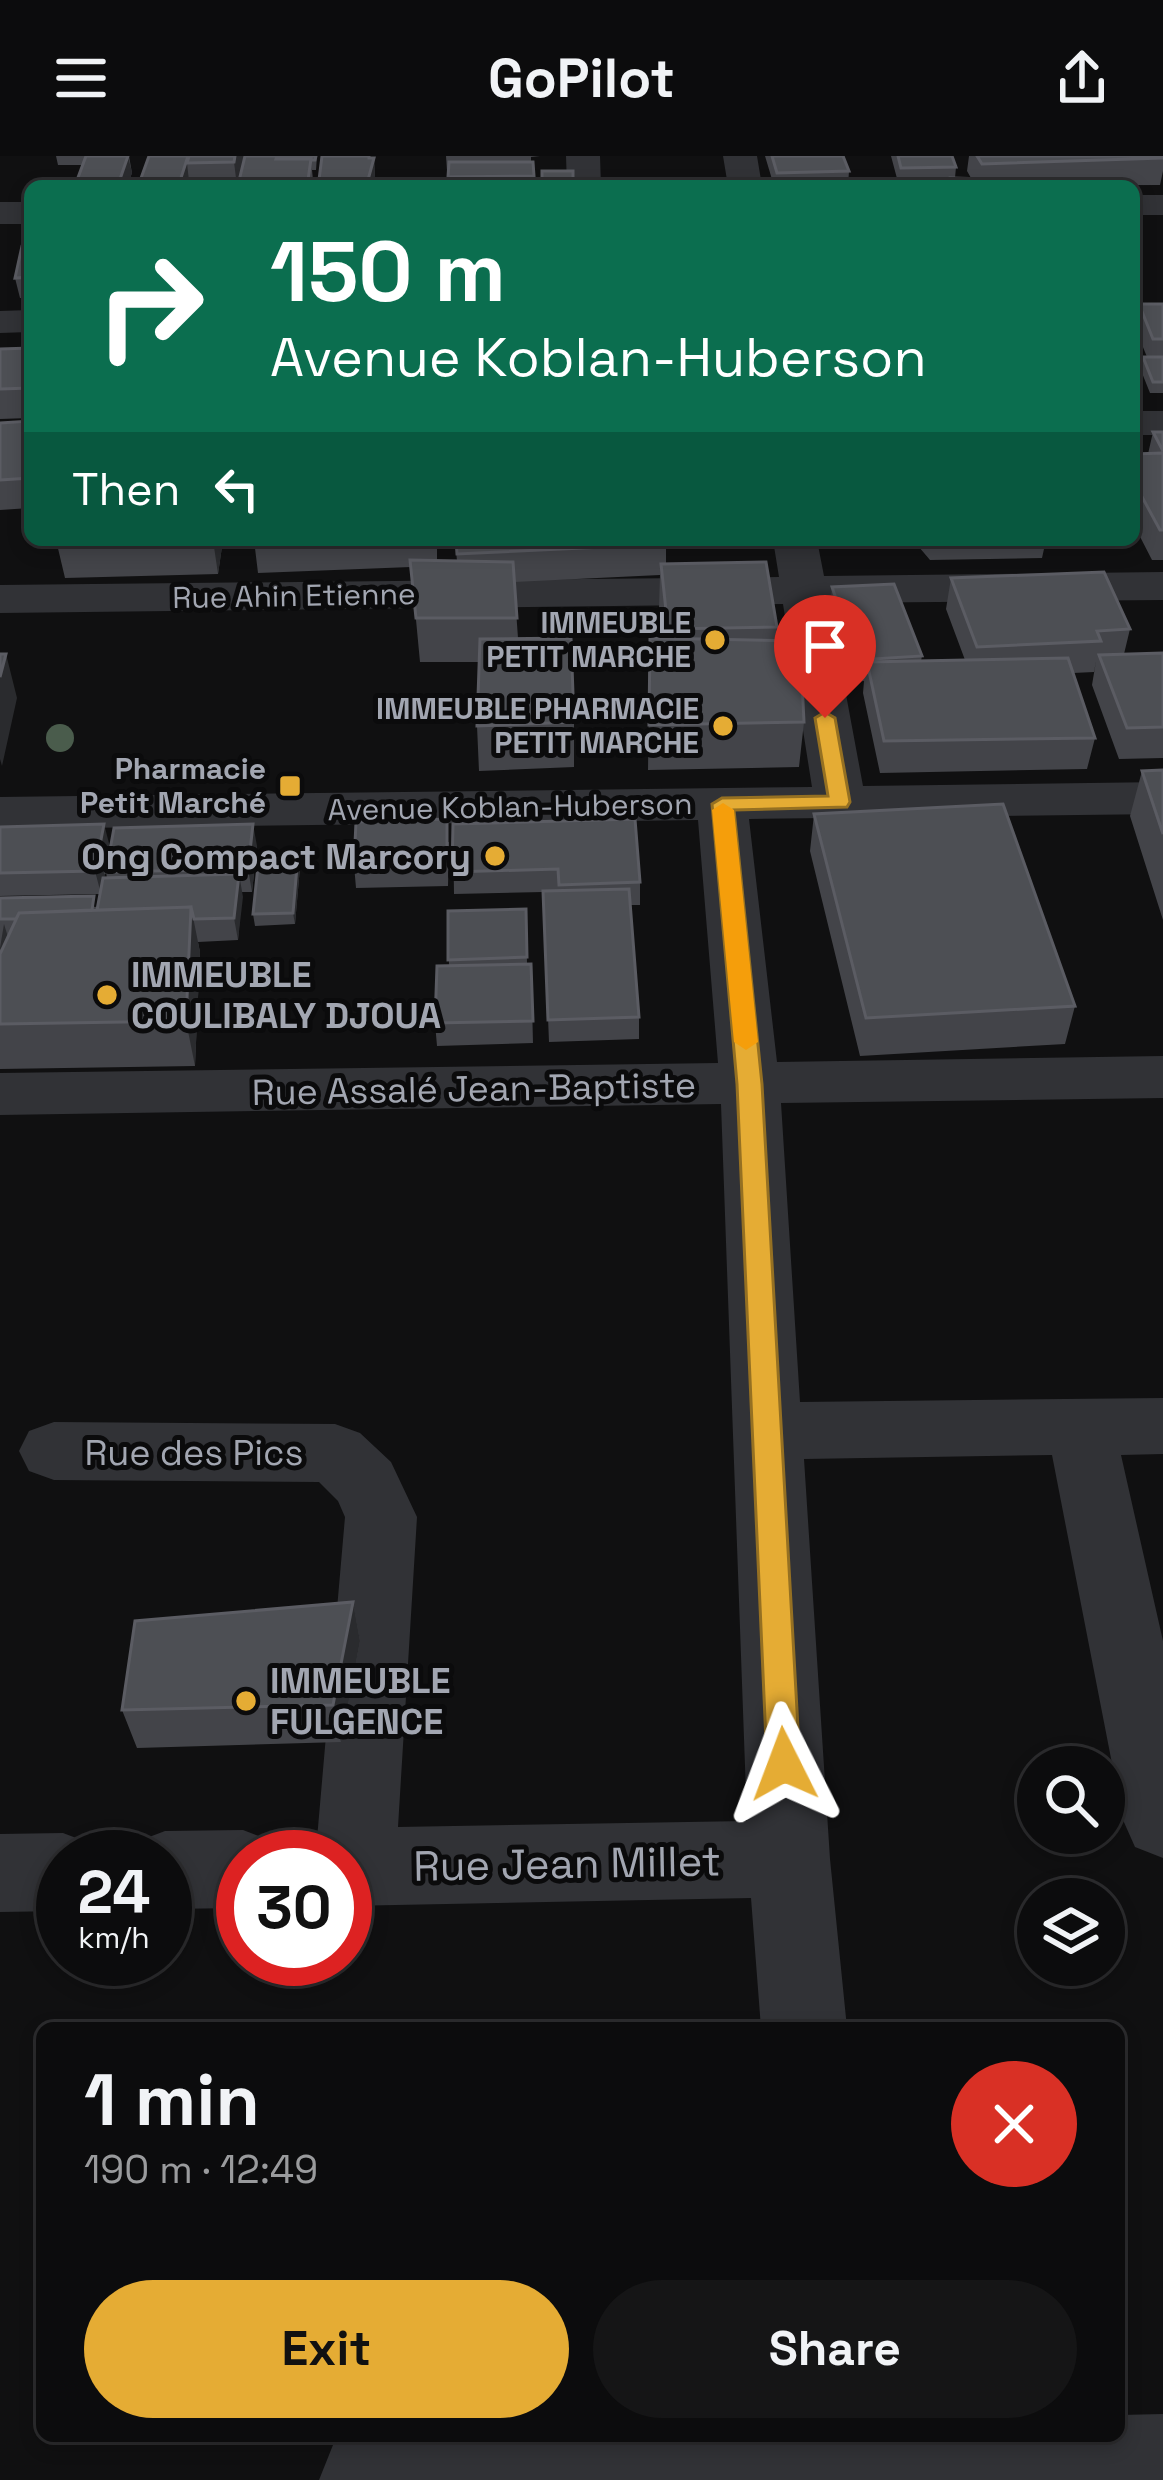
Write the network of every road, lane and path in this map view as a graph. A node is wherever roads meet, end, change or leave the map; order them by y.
1 (796, 546) edge
2 (1163, 586) edge
3 (803, 591) junction
4 (0, 599) edge
5 (1163, 798) edge
6 (840, 802) junction
7 (722, 804) junction
8 (0, 813) edge
9 (1163, 1077) edge
10 (750, 1084) junction
11 (0, 1094) edge
12 (1163, 1426) edge
13 (1081, 1428) junction
14 (765, 1431) junction
15 (54, 1450) dead end
16 (1163, 1820) edge
17 (353, 1830) edge
18 (789, 1859) junction
19 (372, 1867) edge
20 (36, 1872) edge
21 (0, 1873) edge
22 (803, 2022) edge
23 (843, 2462) edge
24 (1163, 2463) edge
25 (368, 2480) edge

1 - 3 street
2 - 3 street, Rue Ahin Etienne
3 - 4 street, Rue Ahin Etienne
3 - 6 street
5 - 6 street, Avenue Koblan-Huberson
6 - 7 street, Avenue Koblan-Huberson
7 - 8 street, Avenue Koblan-Huberson
7 - 10 street
9 - 10 street, Rue Assalé Jean-Baptiste
10 - 11 street, Rue Assalé Jean-Baptiste
10 - 14 street
12 - 13 street
13 - 14 street
13 - 16 street
14 - 18 street
15 - 17 street, Rue des Pics
18 - 19 street, Rue Jean Millet
18 - 22 street
20 - 21 street
23 - 24 street
23 - 25 street

